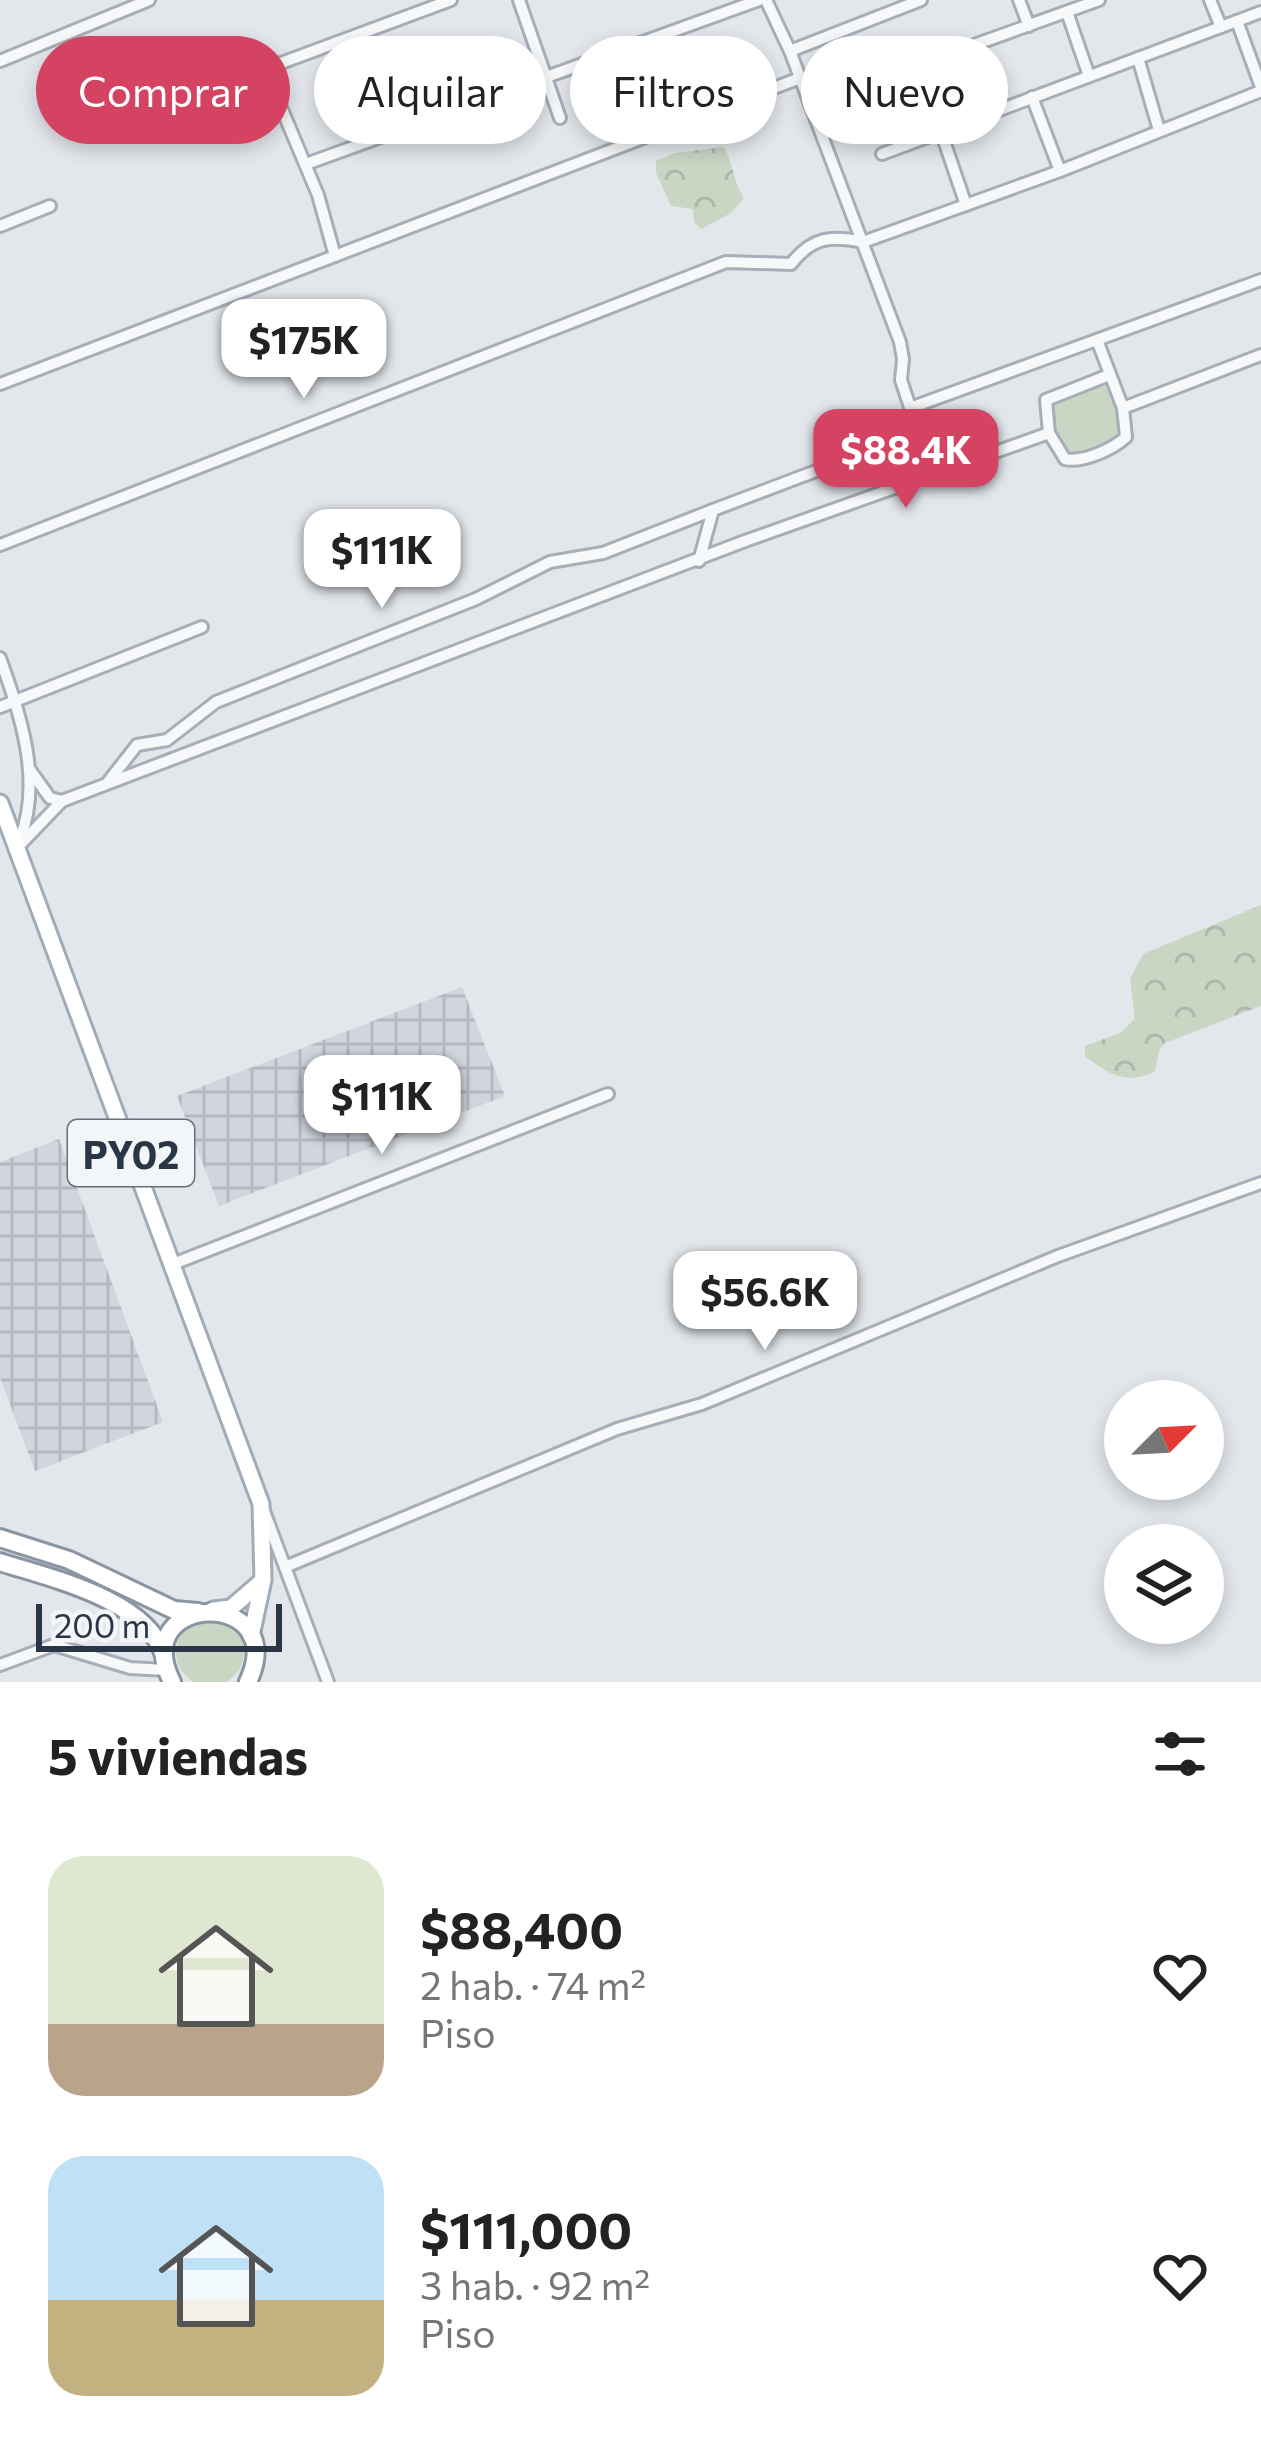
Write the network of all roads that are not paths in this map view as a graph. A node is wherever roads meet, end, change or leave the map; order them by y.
1 (149, 0) edge
2 (451, 0) edge
3 (519, 0) edge
4 (763, 0) edge
5 (921, 0) edge
6 (1019, 0) edge
7 (1099, 0) edge
8 (1210, 0) edge
9 (905, 3) edge
10 (1261, 11) edge
11 (1067, 12) junction
12 (1237, 21) junction
13 (1029, 26) junction
14 (1221, 27) junction
15 (532, 36) edge
16 (1001, 36) edge
17 (790, 51) junction
18 (1138, 58) junction
19 (0, 61) edge
20 (1089, 76) junction
21 (546, 77) joint
22 (800, 78) joint
23 (1261, 89) edge
24 (1032, 98) junction
25 (1008, 107) edge
26 (560, 118) dead end
27 (1159, 130) junction
28 (361, 144) edge
29 (825, 144) edge
30 (909, 144) edge
31 (945, 144) edge
32 (882, 154) dead end
33 (306, 164) junction
34 (1060, 171) junction
35 (966, 205) junction
36 (50, 206) dead end
37 (0, 226) edge
38 (863, 242) junction
39 (335, 256) junction
40 (1261, 280) edge
41 (1097, 340) junction
42 (1261, 355) edge
43 (1109, 375) junction
44 (0, 384) edge
45 (910, 408) junction
46 (1123, 408) junction
47 (919, 432) junction
48 (1049, 434) junction
49 (933, 477) junction
50 (713, 510) junction
51 (0, 545) edge
52 (699, 561) junction
53 (202, 627) dead end
54 (0, 658) edge
55 (16, 701) junction
56 (0, 707) edge
57 (28, 767) junction
58 (107, 784) junction
59 (62, 801) junction
60 (0, 803) edge
61 (9, 840) edge
62 (608, 1094) dead end
63 (1261, 1183) edge
64 (173, 1264) junction
65 (261, 1504) junction
66 (0, 1538) edge
67 (0, 1562) edge
68 (285, 1567) junction
69 (263, 1580) junction
70 (206, 1611) junction
71 (251, 1636) junction
72 (0, 1665) edge
73 (167, 1669) edge
74 (254, 1677) edge
75 (328, 1682) edge

1 - 19 street
2 - 33 street
3 - 15 street
4 - 17 street
4 - 21 street
5 - 9 street
6 - 13 street
7 - 11 street
8 - 14 street
9 - 17 street
10 - 12 street
11 - 13 street
11 - 20 street
12 - 14 street
12 - 23 street
13 - 16 street
14 - 18 street
17 - 22 street
18 - 20 street
18 - 27 street
20 - 24 street
21 - 26 street
22 - 39 street
23 - 27 street
24 - 25 street
24 - 34 street
27 - 34 street
28 - 33 street
29 - 38 street
30 - 32 street
31 - 35 street
33 - 39 street
34 - 35 street
35 - 38 street
36 - 37 street
38 - 45 street
38 - 51 street
39 - 44 street
40 - 41 street
41 - 43 street
41 - 45 street
42 - 46 street
43 - 46 street
43 - 48 street
45 - 47 street
46 - 48 street
47 - 49 street
47 - 50 street
48 - 49 street
49 - 52 street
50 - 52 street
50 - 58 street
52 - 58 street
53 - 55 street
54 - 55 street
55 - 56 street
55 - 57 street
57 - 59 street
57 - 61 street
58 - 59 street
59 - 61 street
60 - 61 main road, PY02
61 - 64 main road, PY02
62 - 64 street
63 - 68 street
64 - 65 main road, PY02
65 - 68 street
65 - 69 main road, PY02
66 - 70 highway
67 - 73 highway
68 - 75 street
69 - 70 main road
69 - 71 main road, PY02
70 - 71 highway
70 - 73 highway
71 - 74 highway, PY02
72 - 73 street

